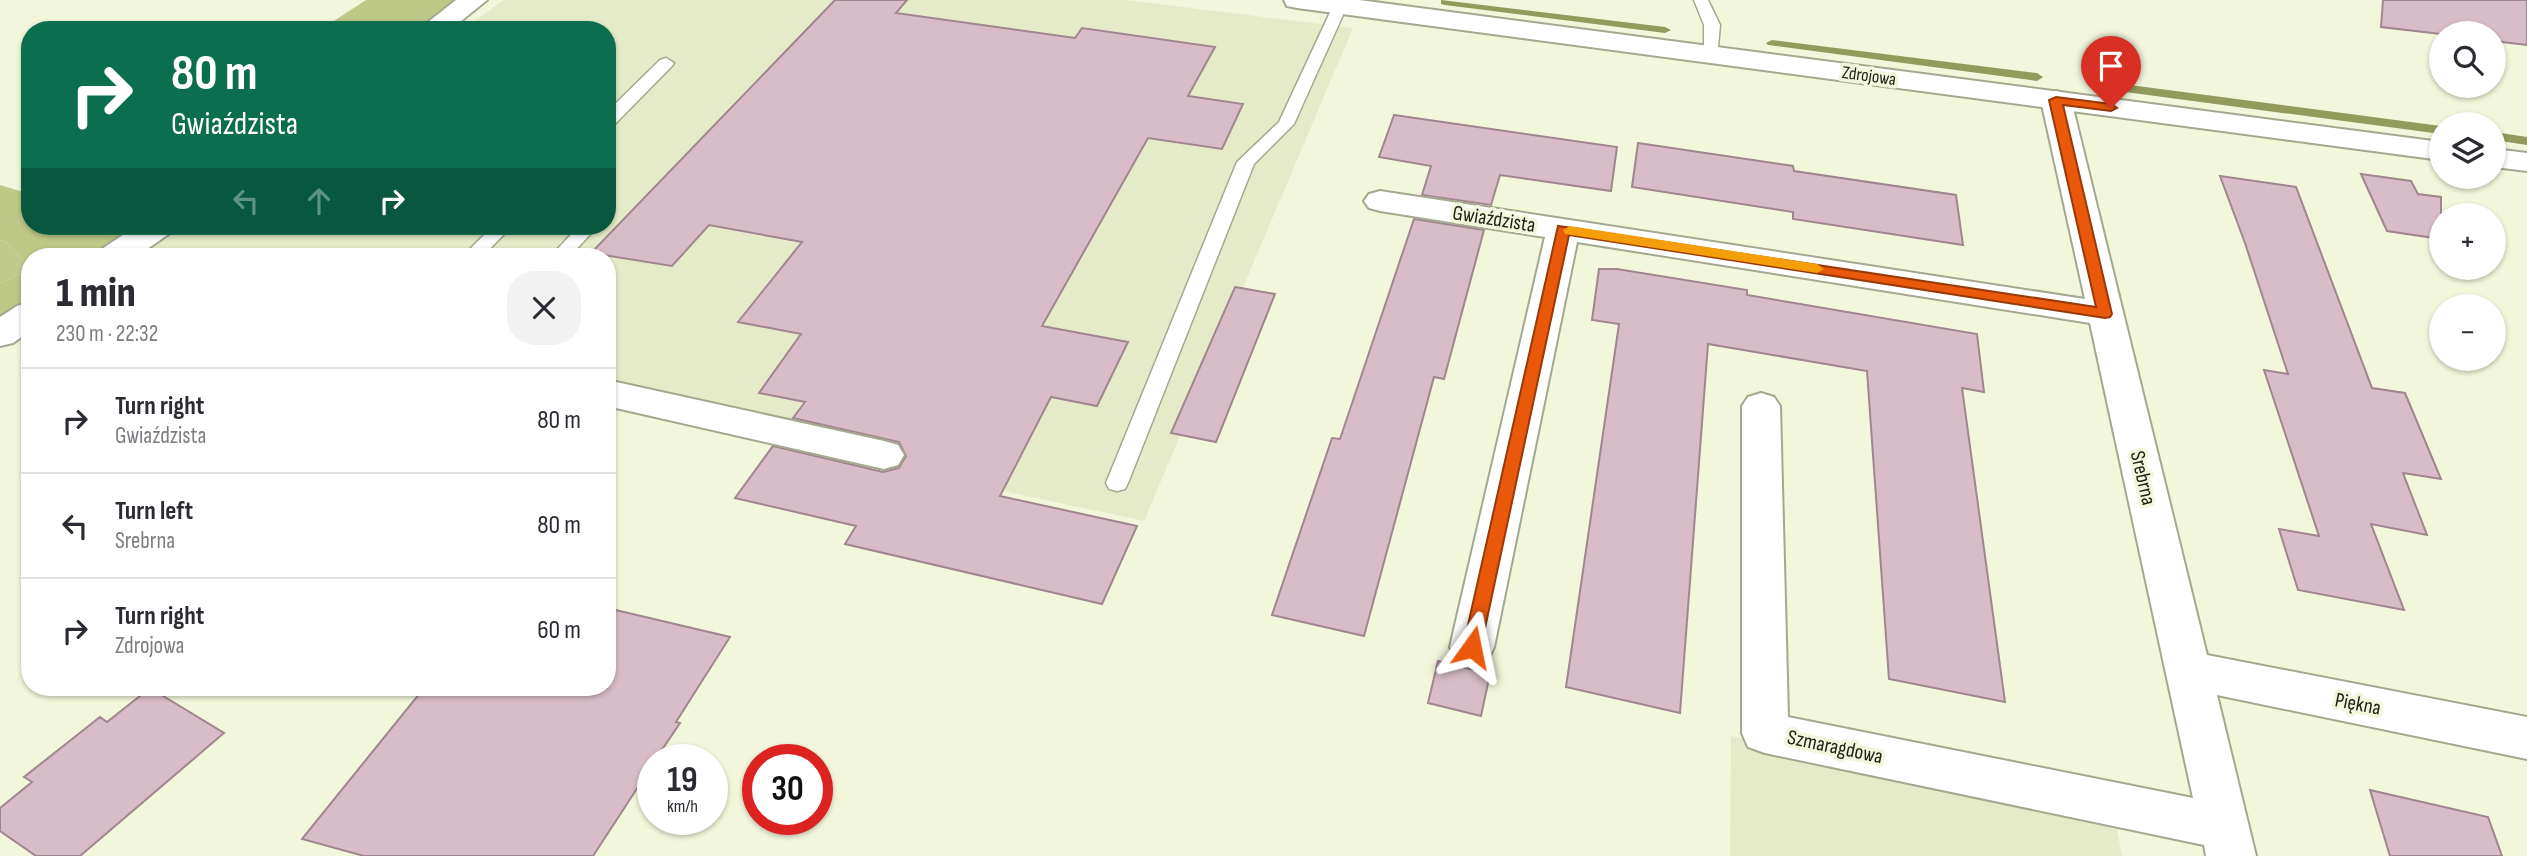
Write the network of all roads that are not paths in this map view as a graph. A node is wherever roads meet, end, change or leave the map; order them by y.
1 (474, 0) edge
2 (1297, 0) edge
3 (1701, 0) edge
4 (1340, 6) junction
5 (445, 21) edge
6 (1712, 55) junction
7 (666, 64) dead end
8 (2056, 100) junction
9 (616, 113) edge
10 (2429, 149) edge
11 (2506, 159) edge
12 (2527, 162) edge
13 (1380, 201) dead end
14 (1563, 229) junction
15 (145, 235) edge
16 (494, 235) edge
17 (580, 235) edge
18 (127, 248) edge
19 (480, 248) edge
20 (568, 248) edge
21 (2105, 314) junction
22 (21, 320) edge
23 (0, 334) edge
24 (616, 395) edge
25 (1761, 406) dead end
26 (884, 455) dead end
27 (1117, 483) dead end
28 (1472, 647) dead end
29 (2188, 670) junction
30 (2527, 738) edge
31 (2228, 841) edge

1 - 5 street
2 - 4 street, Zdrojowa
3 - 6 lane
4 - 6 street, Zdrojowa
4 - 27 lane
6 - 8 street, Zdrojowa
7 - 9 lane
8 - 10 street, Zdrojowa
8 - 21 street, Srebrna
11 - 12 street
13 - 14 street, Gwiaździsta
14 - 21 street, Gwiaździsta
14 - 28 street
15 - 18 street
16 - 19 lane
17 - 20 lane
21 - 29 street, Srebrna
22 - 23 street
24 - 26 street
25 - 31 street, Szmaragdowa
29 - 30 street, Piękna
29 - 31 street, Srebrna

